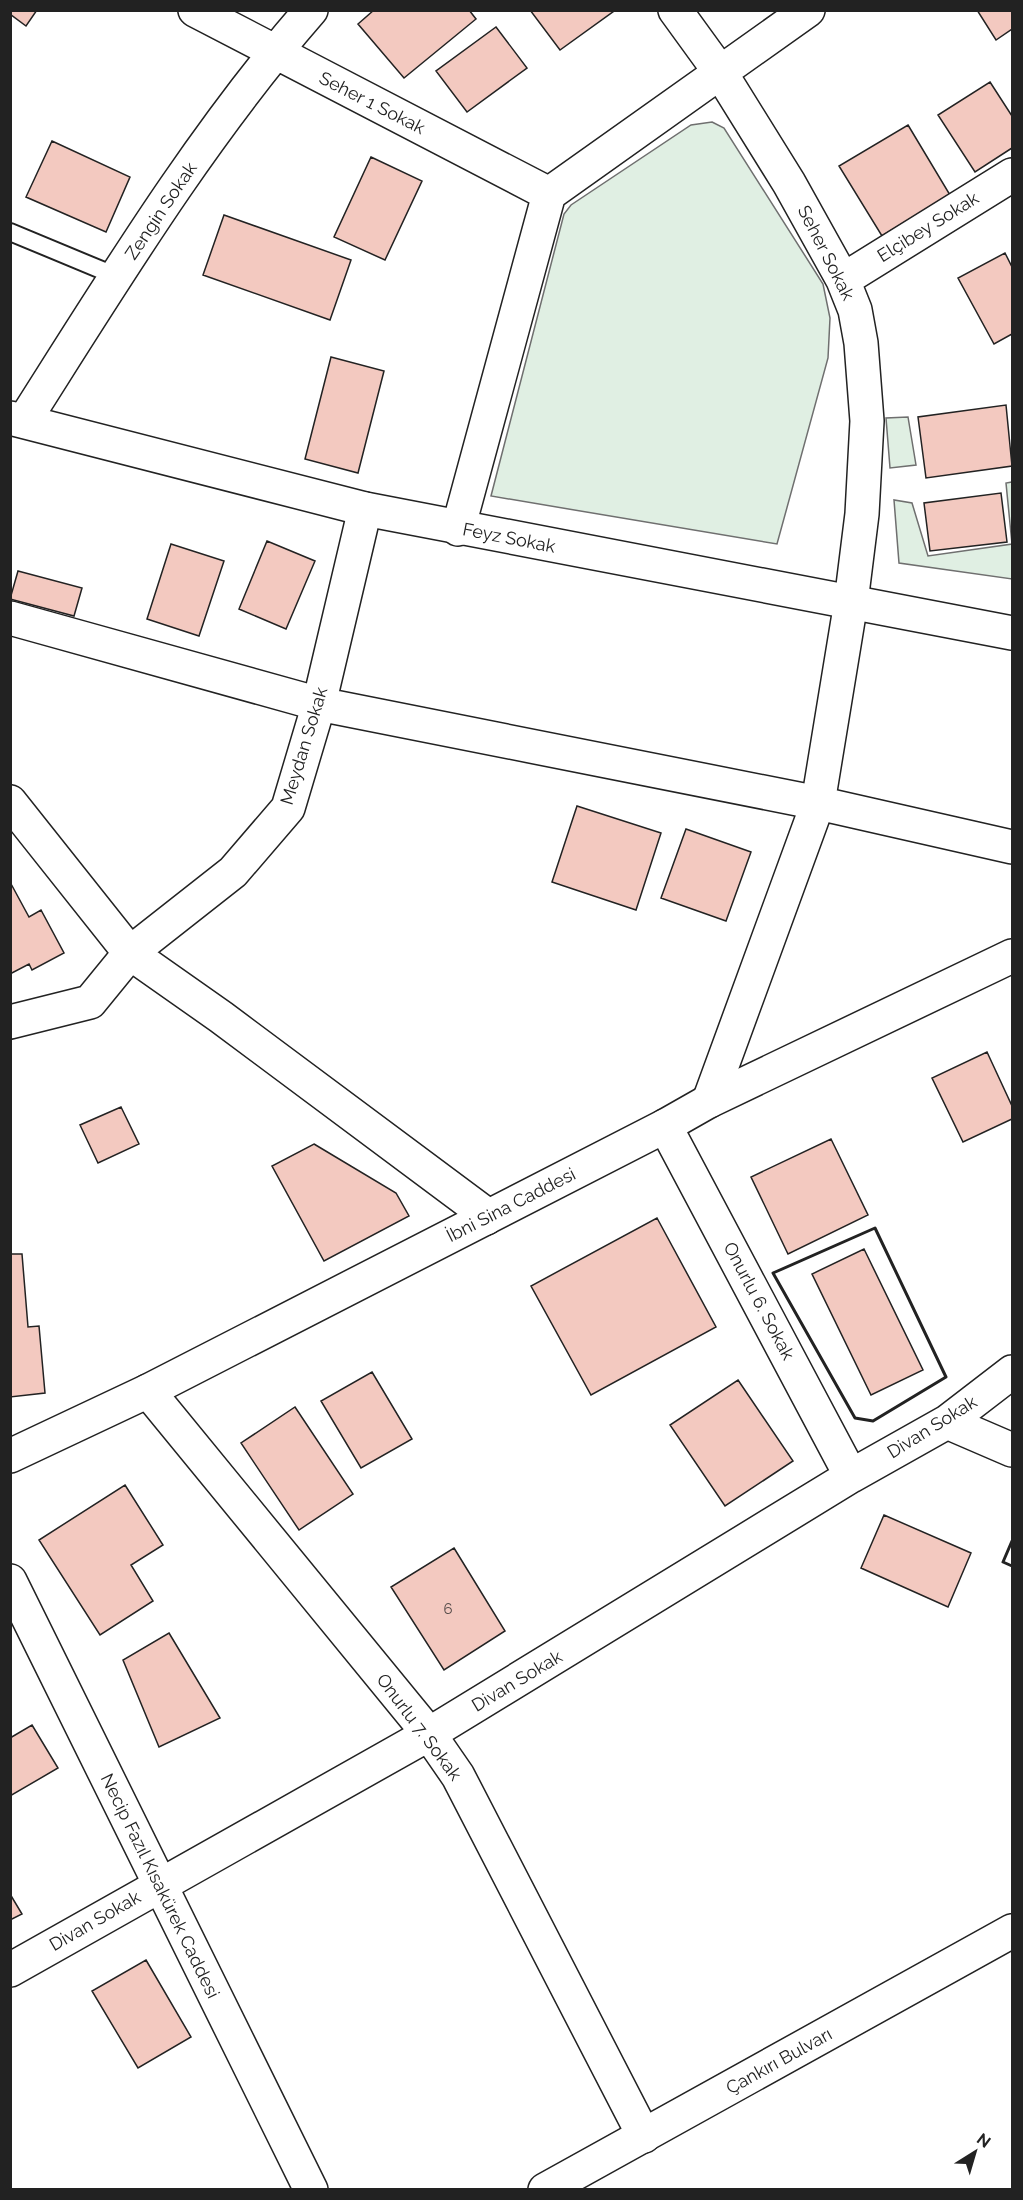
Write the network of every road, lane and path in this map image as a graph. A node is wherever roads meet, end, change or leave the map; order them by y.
1 (195, 10) edge
2 (311, 10) edge
3 (675, 10) edge
4 (808, 10) edge
5 (274, 52) junction
6 (720, 72) junction
7 (1012, 176) edge
8 (549, 195) junction
9 (10, 232) edge
10 (116, 276) junction
11 (843, 280) junction
12 (17, 419) edge
13 (365, 509) junction
14 (458, 529) junction
15 (851, 602) junction
16 (10, 618) edge
17 (1012, 633) edge
18 (319, 704) junction
19 (10, 802) edge
20 (818, 802) junction
21 (1012, 847) edge
22 (129, 953) junction
23 (1012, 956) edge
24 (10, 1022) edge
25 (709, 1101) junction
26 (665, 1126) junction
27 (486, 1218) junction
28 (1012, 1372) edge
29 (148, 1391) junction
30 (947, 1422) junction
31 (1012, 1450) edge
32 (10, 1456) edge
33 (851, 1476) junction
34 (10, 1581) edge
35 (429, 1734) junction
36 (159, 1885) junction
37 (1012, 1931) edge
38 (10, 1970) edge
39 (644, 2136) junction
40 (311, 2190) edge
41 (545, 2190) edge

1 - 5 street, Seher 1 Sokak
2 - 5 street, Zengin Sokak
3 - 6 street, Seher Sokak
4 - 6 street
5 - 8 street, Seher 1 Sokak
5 - 10 street, Zengin Sokak
6 - 8 street
6 - 11 street, Seher Sokak
7 - 11 street, Elçibey Sokak
8 - 14 street
9 - 10 lane
10 - 12 street, Zengin Sokak
11 - 15 street, Seher Sokak
12 - 13 street, Feyz Sokak
13 - 14 street, Feyz Sokak
13 - 18 street, Meydan Sokak
14 - 15 street, Feyz Sokak
15 - 17 street, Feyz Sokak
15 - 20 street, Seher Sokak
16 - 18 street
18 - 20 street
18 - 22 street, Meydan Sokak
19 - 22 street
20 - 21 street
20 - 25 street, Seher Sokak
22 - 24 street, Meydan Sokak
22 - 27 street
23 - 25 street, İbni Sina Caddesi
25 - 26 street, İbni Sina Caddesi
26 - 27 street, İbni Sina Caddesi
26 - 33 street, Onurlu 6. Sokak
27 - 29 street, İbni Sina Caddesi
28 - 30 street, Divan Sokak
29 - 32 street, İbni Sina Caddesi
29 - 35 street, Onurlu 7. Sokak
30 - 31 street
30 - 33 street, Divan Sokak
33 - 35 street, Divan Sokak
34 - 36 street, Necip Fazıl Kısakürek Caddesi
35 - 36 street, Divan Sokak
35 - 39 street, Onurlu 7. Sokak
36 - 38 street, Divan Sokak
36 - 40 street, Necip Fazıl Kısakürek Caddesi
37 - 39 street, Çankırı Bulvarı
39 - 41 street, Çankırı Bulvarı

